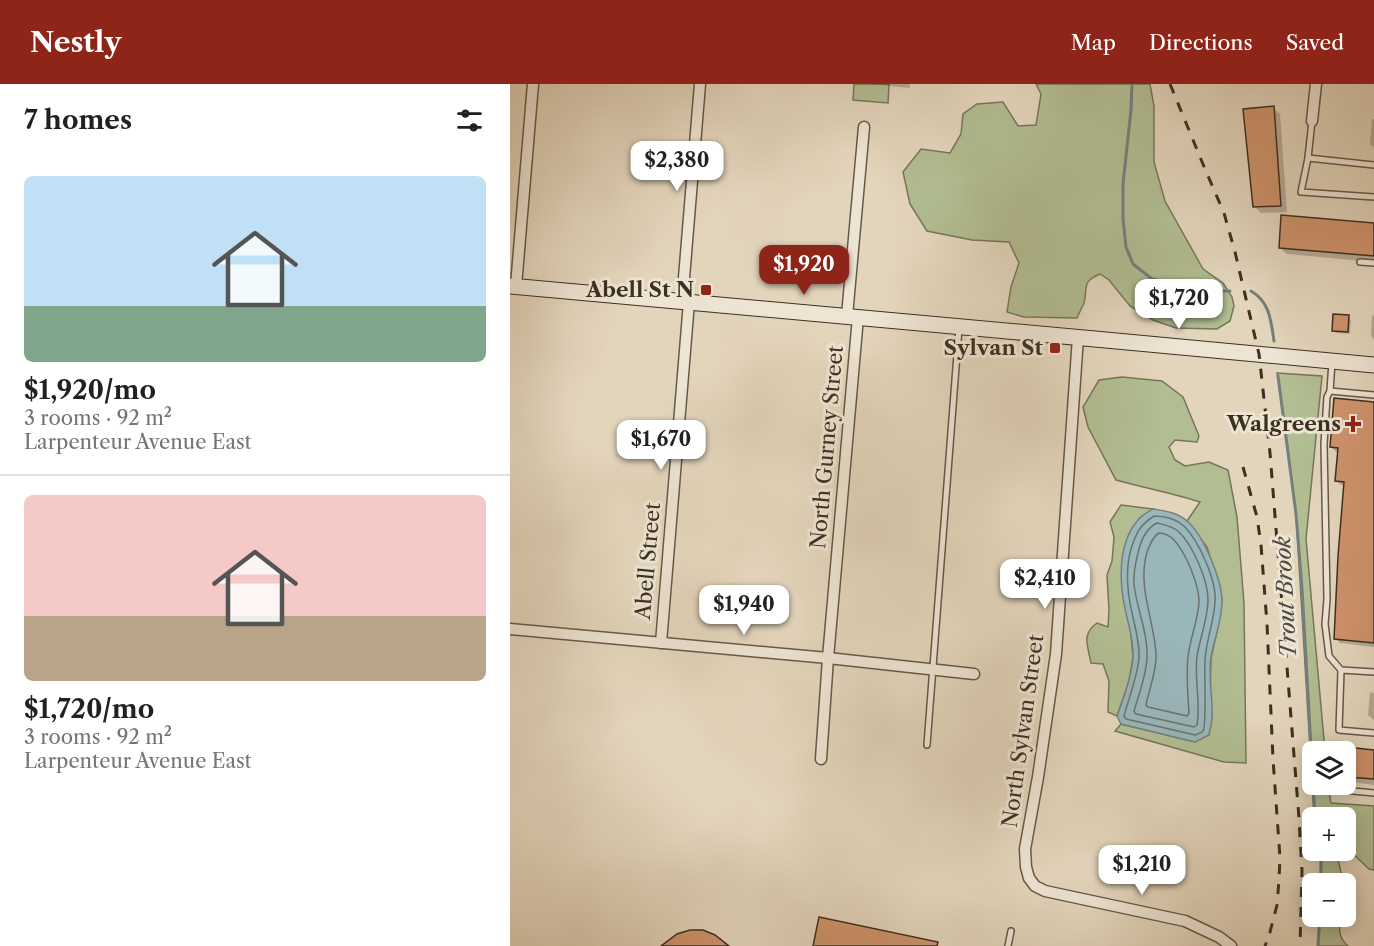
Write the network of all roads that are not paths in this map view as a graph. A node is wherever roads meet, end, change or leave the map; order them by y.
1 (533, 84) edge
2 (700, 84) edge
3 (1316, 84) edge
4 (1312, 121) joint
5 (864, 127) dead end
6 (1308, 158) junction
7 (1374, 165) edge
8 (1374, 197) edge
9 (1360, 262) dead end
10 (1374, 263) edge
11 (513, 286) edge
12 (686, 302) junction
13 (853, 317) junction
14 (959, 326) junction
15 (1078, 337) junction
16 (1332, 361) junction
17 (1374, 365) edge
18 (1330, 391) junction
19 (1374, 395) edge
20 (510, 629) edge
21 (661, 643) junction
22 (828, 658) junction
23 (933, 670) junction
24 (1341, 670) junction
25 (1374, 672) edge
26 (974, 674) dead end
27 (1374, 733) edge
28 (927, 745) dead end
29 (821, 759) dead end
30 (1356, 791) edge
31 (1374, 793) edge
32 (1011, 931) dead end
33 (1008, 946) edge
34 (1231, 946) edge

1 - 11 street
2 - 12 street, Abell Street
3 - 4 street
4 - 6 lane
5 - 13 street, North Gurney Street
6 - 7 lane
6 - 8 lane
9 - 10 lane
11 - 12 main road
12 - 13 main road
12 - 21 street, Abell Street
13 - 14 main road
13 - 22 street, North Gurney Street
14 - 15 main road
14 - 23 lane
15 - 16 main road
15 - 34 street, North Sylvan Street
16 - 17 main road
16 - 18 lane
18 - 19 lane
18 - 24 lane
20 - 21 street
21 - 22 street
22 - 23 street
22 - 29 street, North Gurney Street
23 - 26 street
23 - 28 lane
24 - 25 lane
24 - 27 lane
30 - 31 lane
32 - 33 lane

